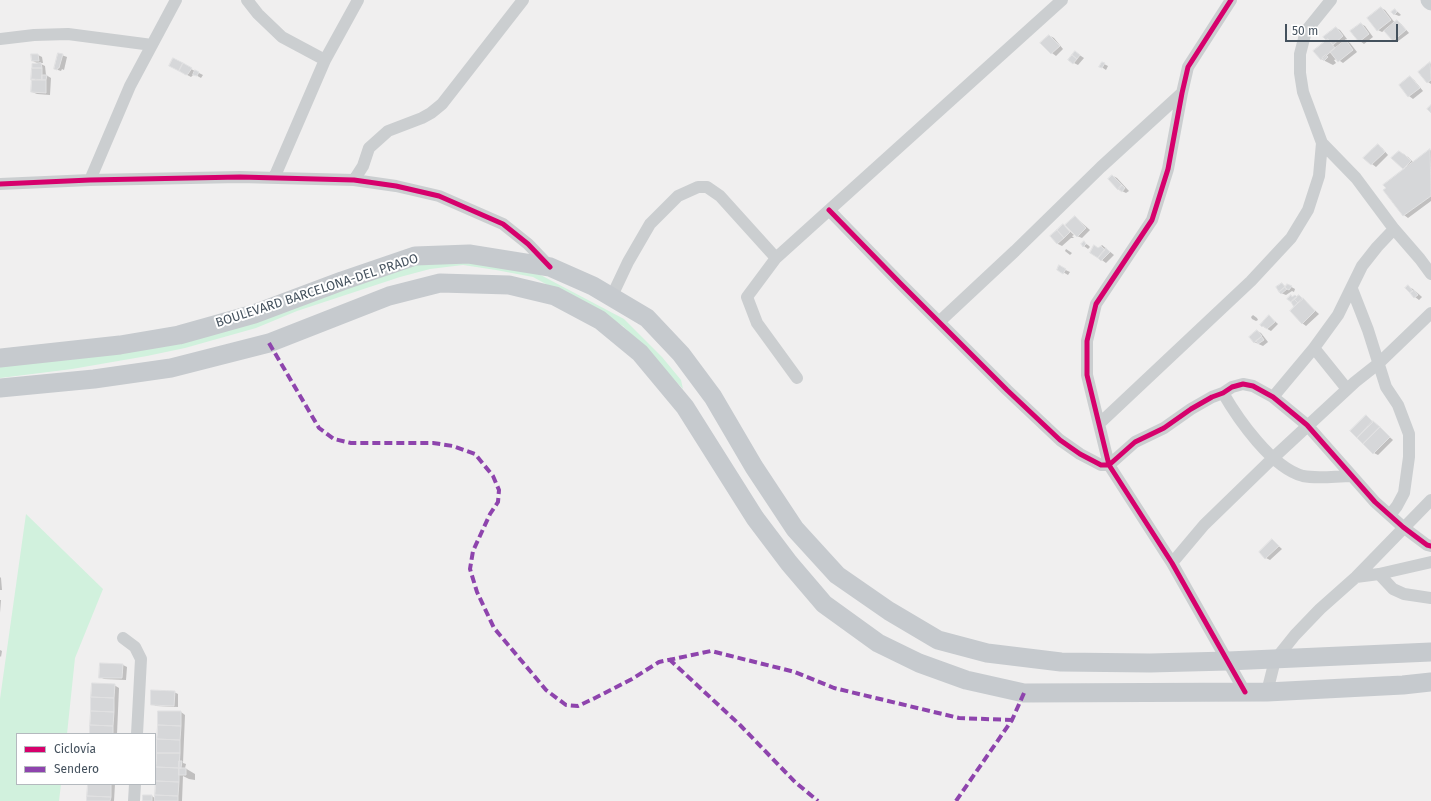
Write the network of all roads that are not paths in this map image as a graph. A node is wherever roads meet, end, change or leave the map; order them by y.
1 (176, 0) edge
2 (248, 0) edge
3 (358, 0) edge
4 (523, 0) edge
5 (1062, 0) edge
6 (1231, 0) edge
7 (1331, 0) edge
8 (0, 39) edge
9 (152, 45) junction
10 (325, 60) junction
11 (1182, 93) junction
12 (1322, 143) junction
13 (274, 178) junction
14 (90, 180) junction
15 (354, 180) junction
16 (0, 184) edge
17 (829, 210) junction
18 (1394, 230) junction
19 (776, 258) junction
20 (550, 267) junction
21 (1431, 274) edge
22 (1352, 289) junction
23 (610, 298) junction
24 (1431, 313) edge
25 (939, 322) junction
26 (1314, 348) junction
27 (0, 358) edge
28 (1379, 363) junction
29 (797, 378) dead end
30 (0, 388) edge
31 (1347, 389) junction
32 (1223, 393) junction
33 (714, 397) junction
34 (1273, 397) junction
35 (685, 407) junction
36 (1100, 423) junction
37 (1308, 425) junction
38 (1272, 458) junction
39 (1109, 465) junction
40 (1352, 476) junction
41 (1428, 505) edge
42 (1390, 515) junction
43 (1403, 527) junction
44 (1431, 546) edge
45 (1431, 562) edge
46 (1172, 563) junction
47 (1379, 574) junction
48 (1356, 577) junction
49 (1431, 598) edge
50 (123, 638) dead end
51 (1431, 652) edge
52 (1275, 660) junction
53 (1228, 661) junction
54 (1431, 682) edge
55 (1245, 692) junction
56 (1267, 692) junction
57 (137, 733) edge
58 (135, 785) edge
59 (134, 801) edge

1 - 9 street
2 - 10 street
3 - 10 street
4 - 15 street
5 - 17 street
6 - 11 street
7 - 12 street
8 - 9 street
9 - 14 street
10 - 13 street
11 - 25 street
11 - 36 street
12 - 18 street
12 - 36 street
13 - 14 street
13 - 15 street
14 - 16 street
15 - 20 street
17 - 19 street
17 - 25 street
18 - 21 street
18 - 22 street
19 - 23 street
19 - 29 street
20 - 23 main road, BOULEVARD BARCELONA-DEL PRADO
20 - 27 main road, BOULEVARD BARCELONA-DEL PRADO
22 - 26 street
22 - 28 street
23 - 33 main road, BOULEVARD BARCELONA-DEL PRADO
24 - 28 street
25 - 39 street
26 - 31 street
26 - 34 street
28 - 31 street
28 - 42 street
30 - 35 main road, BOULEVARD BARCELONA-DEL PRADO
31 - 37 street
32 - 34 street
32 - 38 street
32 - 39 street
33 - 35 main road
33 - 53 main road, BOULEVARD BARCELONA-DEL PRADO
34 - 37 street
35 - 55 main road, BOULEVARD BARCELONA-DEL PRADO
36 - 39 street
37 - 38 street
37 - 40 street
38 - 40 street
38 - 46 street
39 - 46 street
40 - 42 street
41 - 43 street
42 - 43 street
43 - 44 street
43 - 48 street
45 - 47 street
46 - 53 street
47 - 48 street
47 - 49 street
48 - 52 street
50 - 57 street
51 - 52 main road, BOULEVARD BARCELONA-DEL PRADO
52 - 53 main road, BOULEVARD BARCELONA-DEL PRADO
52 - 56 street
53 - 55 street
54 - 56 main road, BOULEVARD BARCELONA-DEL PRADO
55 - 56 main road, BOULEVARD BARCELONA-DEL PRADO
58 - 59 street

